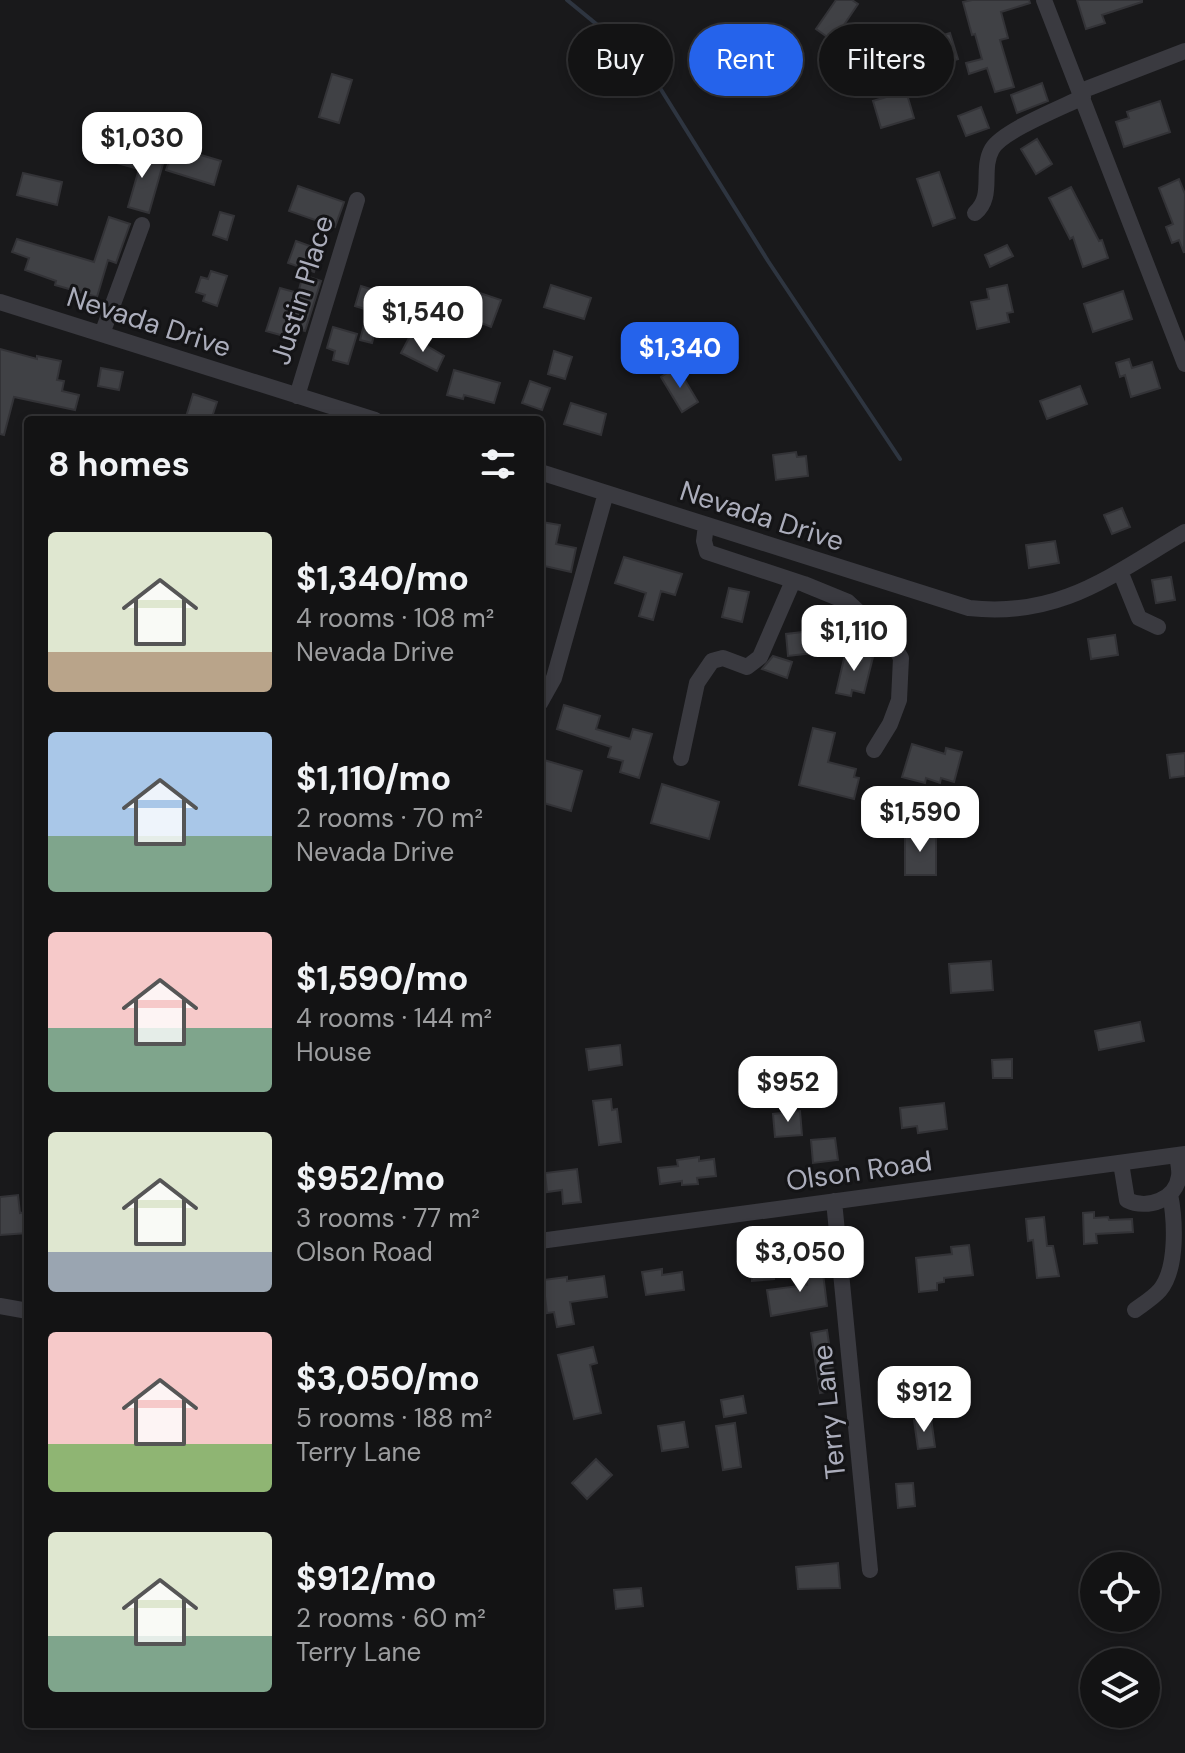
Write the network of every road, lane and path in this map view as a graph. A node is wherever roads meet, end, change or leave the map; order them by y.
1 (1044, 0) edge
2 (1185, 51) edge
3 (1082, 94) junction
4 (357, 200) dead end
5 (975, 213) dead end
6 (142, 225) dead end
7 (0, 302) edge
8 (102, 334) junction
9 (1185, 364) edge
10 (297, 396) junction
11 (362, 416) edge
12 (544, 473) edge
13 (606, 493) junction
14 (706, 525) junction
15 (1185, 532) edge
16 (1120, 571) junction
17 (793, 581) junction
18 (1158, 627) dead end
19 (544, 696) edge
20 (874, 750) dead end
21 (681, 758) dead end
22 (1181, 1155) edge
23 (1121, 1163) junction
24 (1170, 1194) junction
25 (834, 1201) junction
26 (544, 1240) edge
27 (0, 1306) edge
28 (24, 1310) edge
29 (1135, 1310) dead end
30 (870, 1570) dead end

1 - 3 street
2 - 3 street
3 - 5 street
3 - 9 street
4 - 10 street, Justin Place
6 - 8 street
7 - 8 street, Nevada Drive
8 - 10 street, Nevada Drive
10 - 11 street, Nevada Drive
12 - 13 street, Nevada Drive
13 - 14 street, Nevada Drive
13 - 19 street
14 - 16 street, Nevada Drive
14 - 17 street
15 - 16 street
16 - 18 street
17 - 20 street
17 - 21 street
22 - 23 street, Olson Road
22 - 24 street
23 - 24 street
23 - 25 street, Olson Road
24 - 29 street
25 - 26 street, Olson Road
25 - 30 street, Terry Lane
27 - 28 street

